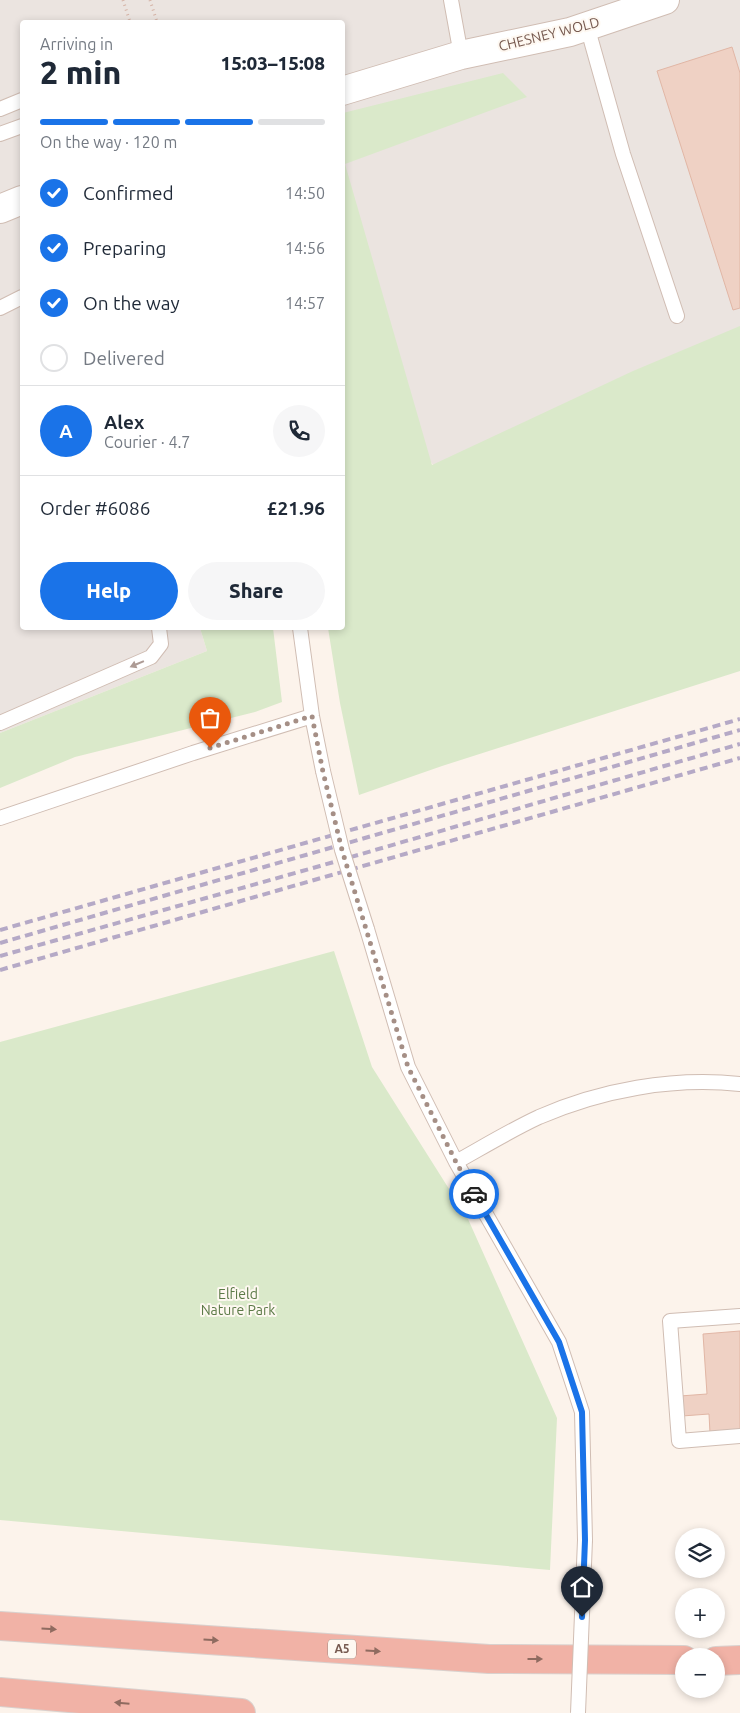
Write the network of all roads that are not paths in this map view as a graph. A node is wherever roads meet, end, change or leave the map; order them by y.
1 (451, 0) edge
2 (665, 0) edge
3 (587, 26) junction
4 (461, 55) junction
5 (345, 90) edge
6 (20, 101) edge
7 (0, 109) edge
8 (20, 127) edge
9 (0, 134) edge
10 (20, 201) edge
11 (0, 209) edge
12 (20, 298) edge
13 (0, 308) edge
14 (677, 316) dead end
15 (159, 630) edge
16 (300, 630) edge
17 (312, 716) junction
18 (0, 723) edge
19 (0, 818) edge
20 (740, 1084) edge
21 (456, 1162) junction
22 (740, 1316) edge
23 (740, 1436) edge
24 (0, 1626) edge
25 (675, 1660) edge
26 (740, 1660) edge
27 (725, 1661) edge
28 (0, 1692) edge
29 (241, 1713) edge
30 (578, 1713) edge

1 - 4 lane
2 - 3 street, CHESNEY WOLD
3 - 4 street, CHESNEY WOLD
3 - 14 lane
4 - 5 street, CHESNEY WOLD
6 - 7 lane
8 - 9 lane
10 - 11 street
12 - 13 lane
15 -> 18 lane
16 - 17 lane
17 - 19 lane
17 - 21 lane, bridge
20 - 21 lane
21 - 30 lane, bridge
22 - 23 lane
24 -> 25 highway, A5
26 - 27 highway
29 -> 28 highway

